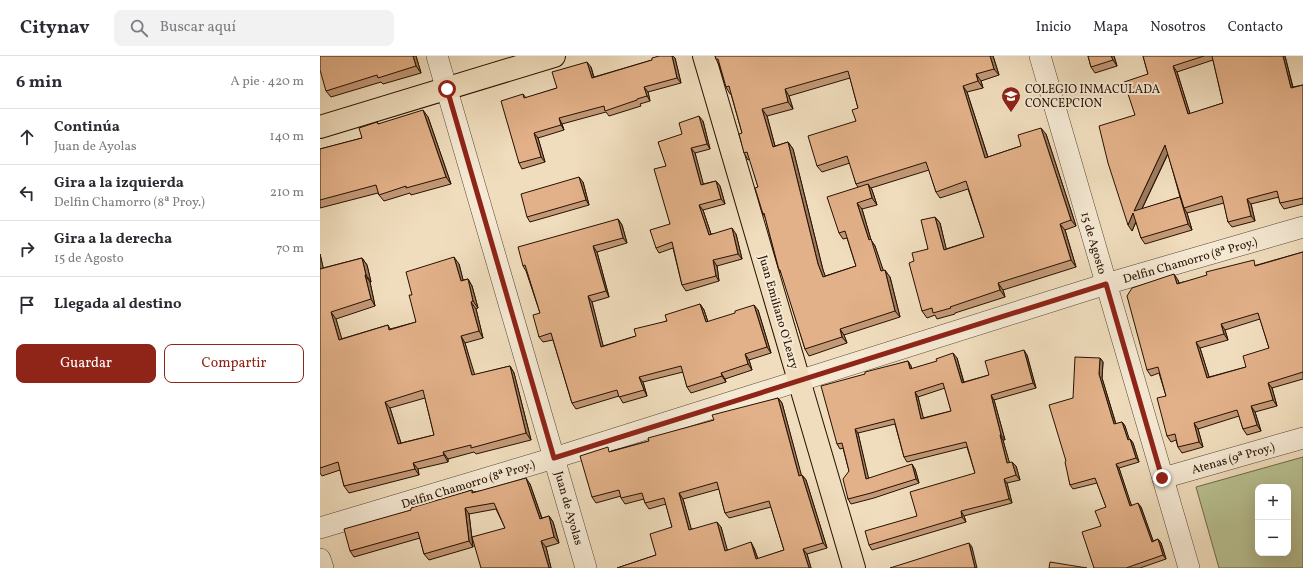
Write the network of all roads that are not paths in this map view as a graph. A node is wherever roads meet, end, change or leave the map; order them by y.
1 (437, 56) edge
2 (554, 56) edge
3 (704, 56) edge
4 (1040, 56) edge
5 (447, 89) junction
6 (320, 127) edge
7 (1303, 226) edge
8 (1106, 284) junction
9 (799, 380) junction
10 (1303, 438) edge
11 (554, 458) junction
12 (1162, 478) junction
13 (320, 528) edge
14 (320, 559) edge
15 (323, 568) edge
16 (586, 568) edge
17 (854, 568) edge
18 (1189, 568) edge

1 - 5 street, Juan de Ayolas
2 - 5 main road
3 - 9 main road, Juan Emiliano O'Leary
4 - 8 street, 15 de Agosto
5 - 6 main road
5 - 11 street, Juan de Ayolas
7 - 8 street, Delfin Chamorro (8ª Proy.)
8 - 9 street, Delfin Chamorro (8ª Proy.)
8 - 12 street, 15 de Agosto
9 - 11 street, Delfin Chamorro (8ª Proy.)
9 - 17 main road, Juan Emiliano O'Leary
10 - 12 street, Atenas (9ª Proy.)
11 - 13 street, Delfin Chamorro (8ª Proy.)
11 - 16 street, Juan de Ayolas
12 - 18 street, 15 de Agosto
14 - 15 street

